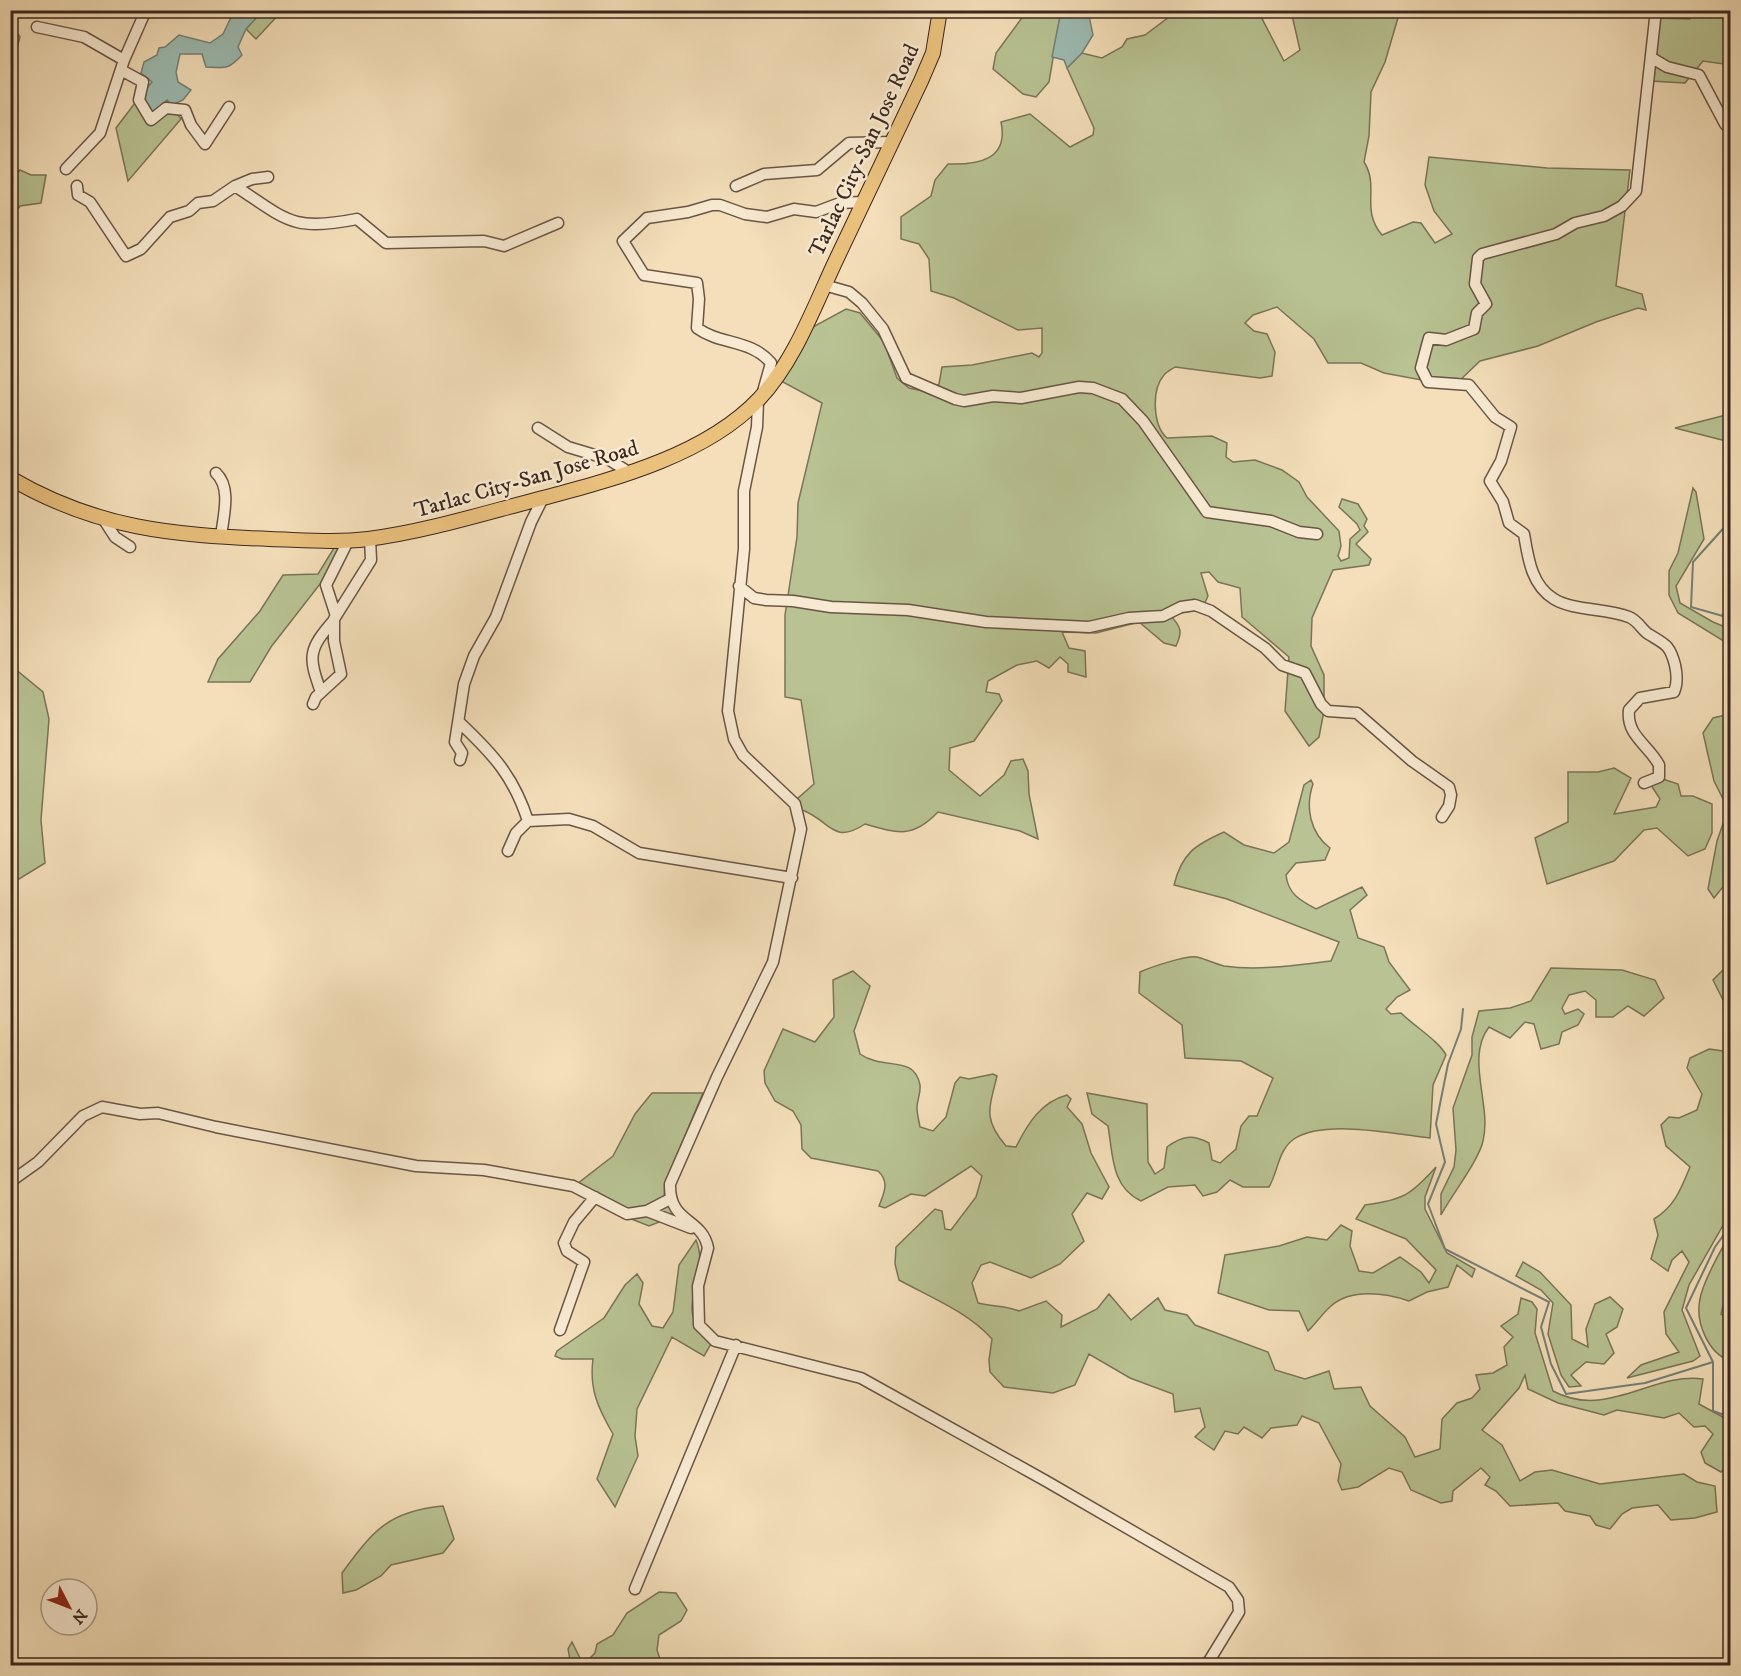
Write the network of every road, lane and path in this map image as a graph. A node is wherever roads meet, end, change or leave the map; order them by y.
1 (146, 10) edge
2 (940, 10) edge
3 (1656, 10) edge
4 (37, 27) dead end
5 (1652, 58) junction
6 (122, 65) junction
7 (229, 107) dead end
8 (1731, 129) edge
9 (892, 142) junction
10 (66, 169) dead end
11 (268, 177) dead end
12 (77, 186) dead end
13 (235, 186) junction
14 (736, 186) dead end
15 (863, 202) junction
16 (558, 223) dead end
17 (824, 285) junction
18 (760, 398) junction
19 (538, 428) dead end
20 (216, 473) dead end
21 (630, 473) junction
22 (10, 478) edge
23 (543, 498) junction
24 (104, 520) junction
25 (1317, 534) dead end
26 (220, 537) junction
27 (370, 538) junction
28 (348, 541) junction
29 (130, 547) dead end
30 (739, 586) junction
31 (335, 618) junction
32 (321, 692) junction
33 (313, 704) dead end
34 (460, 723) junction
35 (460, 760) dead end
36 (1644, 783) dead end
37 (1442, 817) dead end
38 (528, 821) junction
39 (508, 851) dead end
40 (792, 878) junction
41 (10, 1182) edge
42 (595, 1197) junction
43 (670, 1199) junction
44 (647, 1211) junction
45 (700, 1232) junction
46 (560, 1330) dead end
47 (736, 1345) junction
48 (635, 1589) dead end
49 (1206, 1665) edge

1 - 6 street
2 - 9 main road, Tarlac City-San Jose Road
3 - 5 street
4 - 6 street
5 - 8 street
5 - 36 street
6 - 7 street
6 - 10 street
9 - 14 street
9 - 15 main road, Tarlac City-San Jose Road
11 - 13 street
12 - 13 street
13 - 16 street
15 - 17 main road, Tarlac City-San Jose Road
15 - 18 street
17 - 18 main road, Tarlac City-San Jose Road
17 - 25 street
18 - 21 main road, Tarlac City-San Jose Road
18 - 30 street
19 - 21 street
20 - 26 street
21 - 23 main road, Tarlac City-San Jose Road
22 - 24 main road, Tarlac City-San Jose Road
23 - 27 main road, Tarlac City-San Jose Road
23 - 34 street
24 - 26 main road, Tarlac City-San Jose Road
24 - 29 street
26 - 28 main road, Tarlac City-San Jose Road
27 - 28 main road, Tarlac City-San Jose Road
27 - 31 street
28 - 31 street
30 - 37 street
30 - 40 street
31 - 32 street
31 - 32 street
32 - 33 street
34 - 35 street
34 - 38 street
38 - 39 street
38 - 40 street
40 - 43 street
41 - 42 street
42 - 44 street
42 - 46 street
43 - 44 street
43 - 45 street
44 - 45 street
45 - 47 street
47 - 48 street
47 - 49 street

